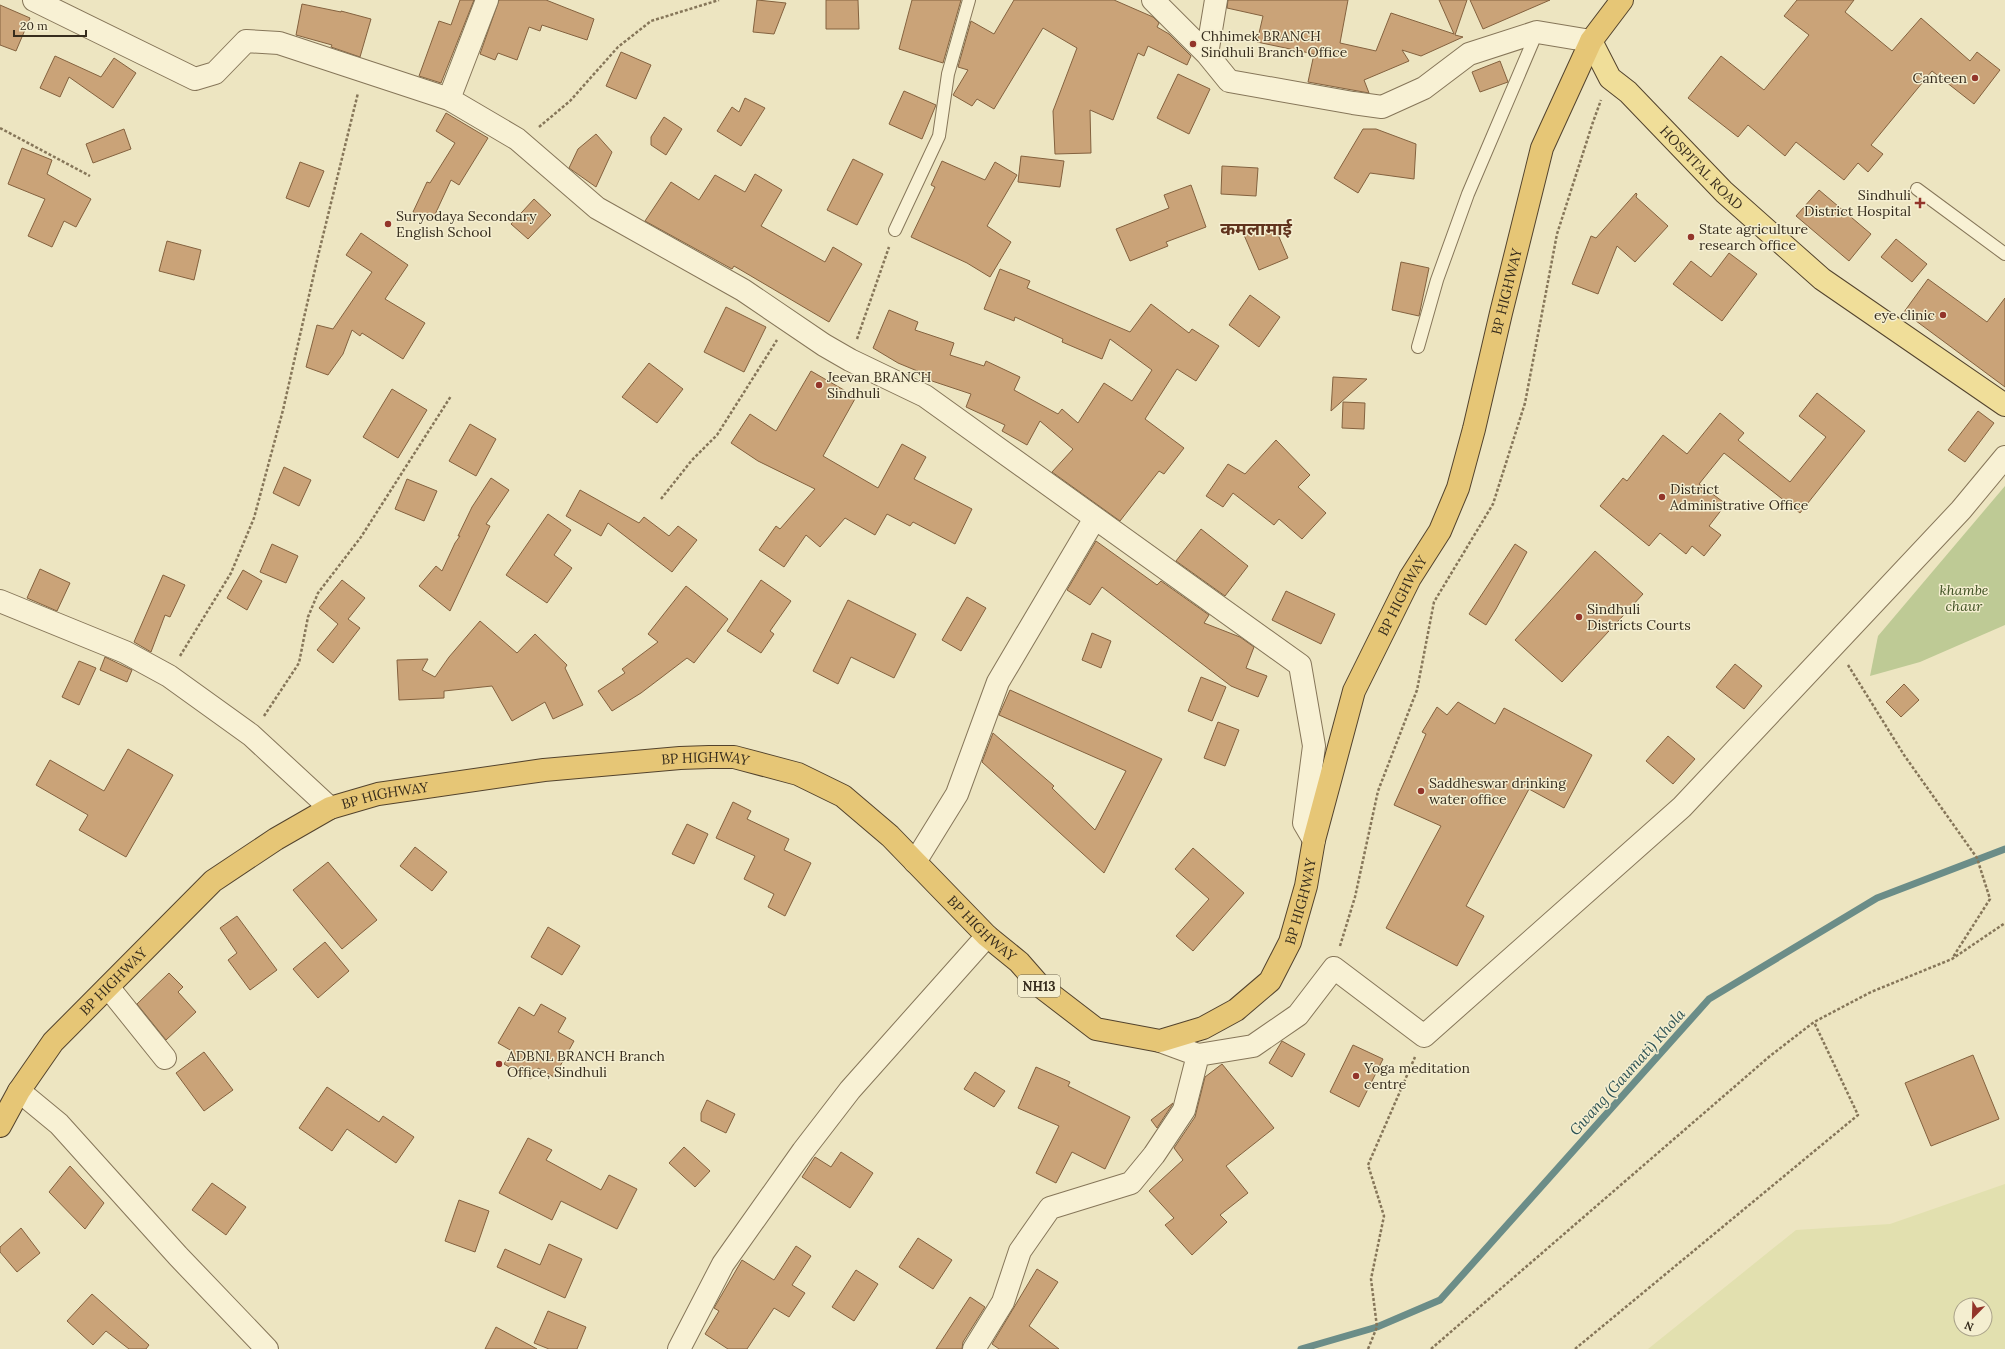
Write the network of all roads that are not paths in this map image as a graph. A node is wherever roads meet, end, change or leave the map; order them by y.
1 (34, 0) edge
2 (486, 0) edge
3 (969, 0) edge
4 (1153, 0) edge
5 (1216, 0) edge
6 (1622, 0) edge
7 (1537, 32) junction
8 (1591, 41) junction
9 (1207, 54) junction
10 (449, 99) junction
11 (1917, 189) dead end
12 (894, 230) road end
13 (2005, 254) edge
14 (1418, 347) dead end
15 (2005, 405) edge
16 (2005, 457) edge
17 (1095, 518) junction
18 (0, 601) edge
19 (330, 808) junction
20 (1314, 840) junction
21 (915, 862) junction
22 (987, 936) junction
23 (108, 987) junction
24 (1160, 1041) junction
25 (1198, 1055) junction
26 (165, 1058) dead end
27 (19, 1091) junction
28 (0, 1126) edge
29 (267, 1349) edge
30 (679, 1349) edge
31 (974, 1349) edge

1 - 10 street
2 - 10 street
3 - 12 lane
4 - 9 street
5 - 9 street
6 - 8 highway, BP HIGHWAY / NH13
7 - 8 street
7 - 9 street
7 - 14 lane
8 - 15 main road, HOSPITAL ROAD
8 - 20 highway, BP HIGHWAY / NH13
10 - 17 street
11 - 13 lane
16 - 25 street
17 - 20 street
17 - 21 street
18 - 19 street
19 - 21 highway, BP HIGHWAY / NH13
19 - 23 highway, BP HIGHWAY / NH13
20 - 24 highway, BP HIGHWAY / NH13
21 - 22 highway, BP HIGHWAY / NH13
22 - 24 highway, BP HIGHWAY / NH13
22 - 30 street
23 - 26 street
23 - 27 highway, BP HIGHWAY / NH13
24 - 25 street
25 - 31 street
27 - 28 highway, BP HIGHWAY / NH13
27 - 29 street

